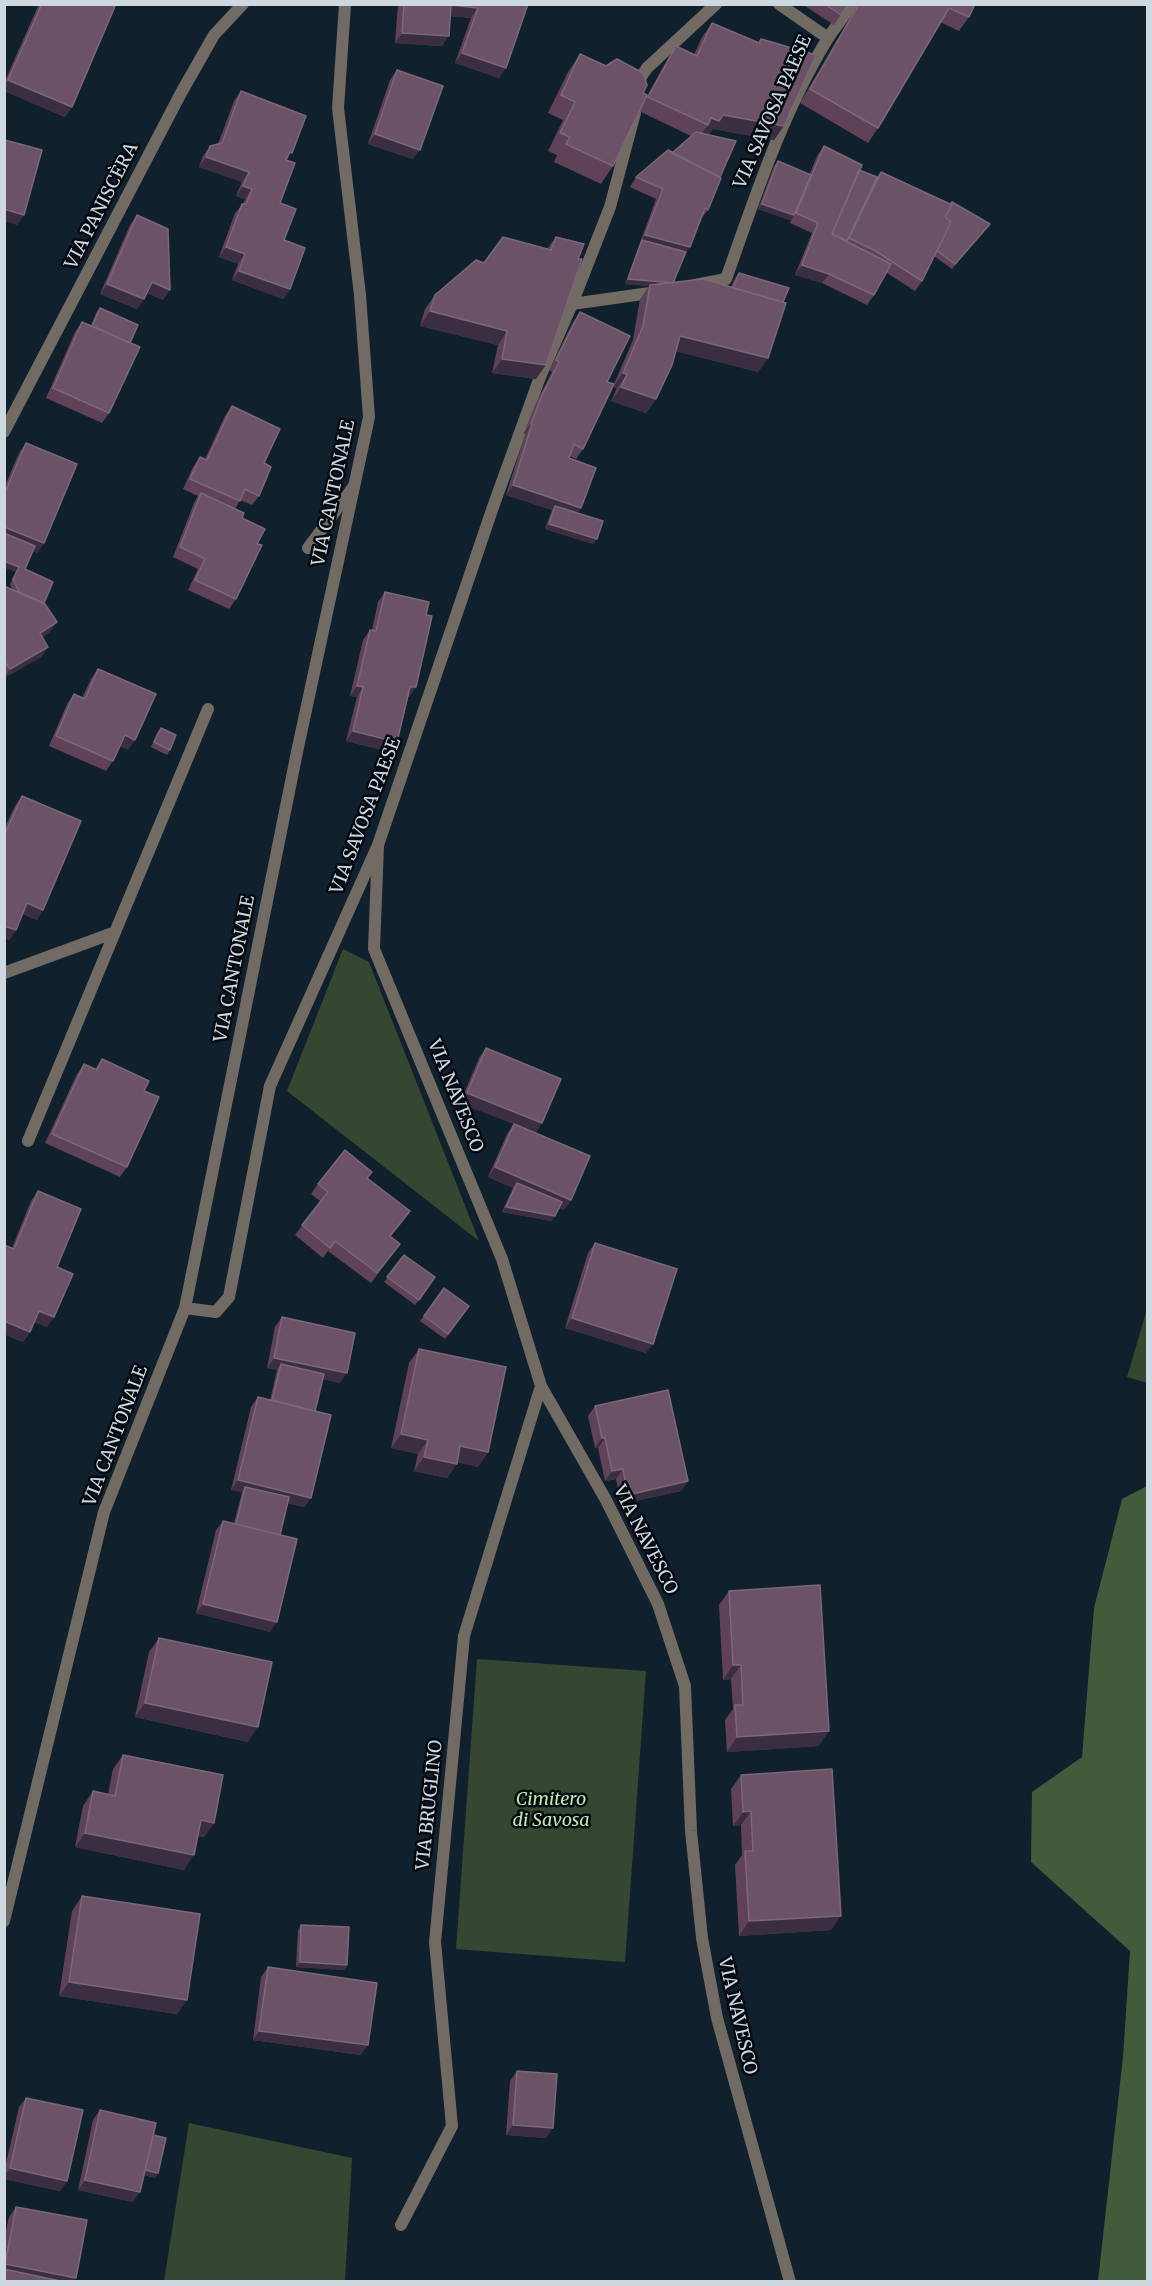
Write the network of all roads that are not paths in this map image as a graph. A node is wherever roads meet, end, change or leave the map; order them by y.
1 (243, 4) edge
2 (345, 4) edge
3 (716, 4) edge
4 (779, 4) edge
5 (852, 4) edge
6 (828, 38) junction
7 (685, 287) edge
8 (664, 291) edge
9 (572, 304) junction
10 (4, 432) edge
11 (354, 486) junction
12 (308, 548) dead end
13 (208, 709) dead end
14 (378, 845) junction
15 (113, 933) junction
16 (4, 973) edge
17 (28, 1141) dead end
18 (185, 1308) junction
19 (541, 1386) junction
20 (4, 1921) edge
21 (401, 2225) dead end
22 (790, 2282) edge

1 - 10 street, VIA PANISCÈRA
2 - 11 street, VIA CANTONALE
3 - 9 street, VIA SAVOSA PAESE
4 - 6 street, VIA SAVOSA PAESE
5 - 6 street
6 - 7 street, VIA SAVOSA PAESE
8 - 9 street
9 - 14 street, VIA SAVOSA PAESE
11 - 12 street
11 - 18 street, VIA CANTONALE
13 - 15 street
14 - 18 street, VIA SAVOSA PAESE
14 - 19 street, VIA NAVESCO
15 - 16 street
15 - 17 street
18 - 20 street, VIA CANTONALE
19 - 21 street, VIA BRUGLINO
19 - 22 street, VIA NAVESCO

